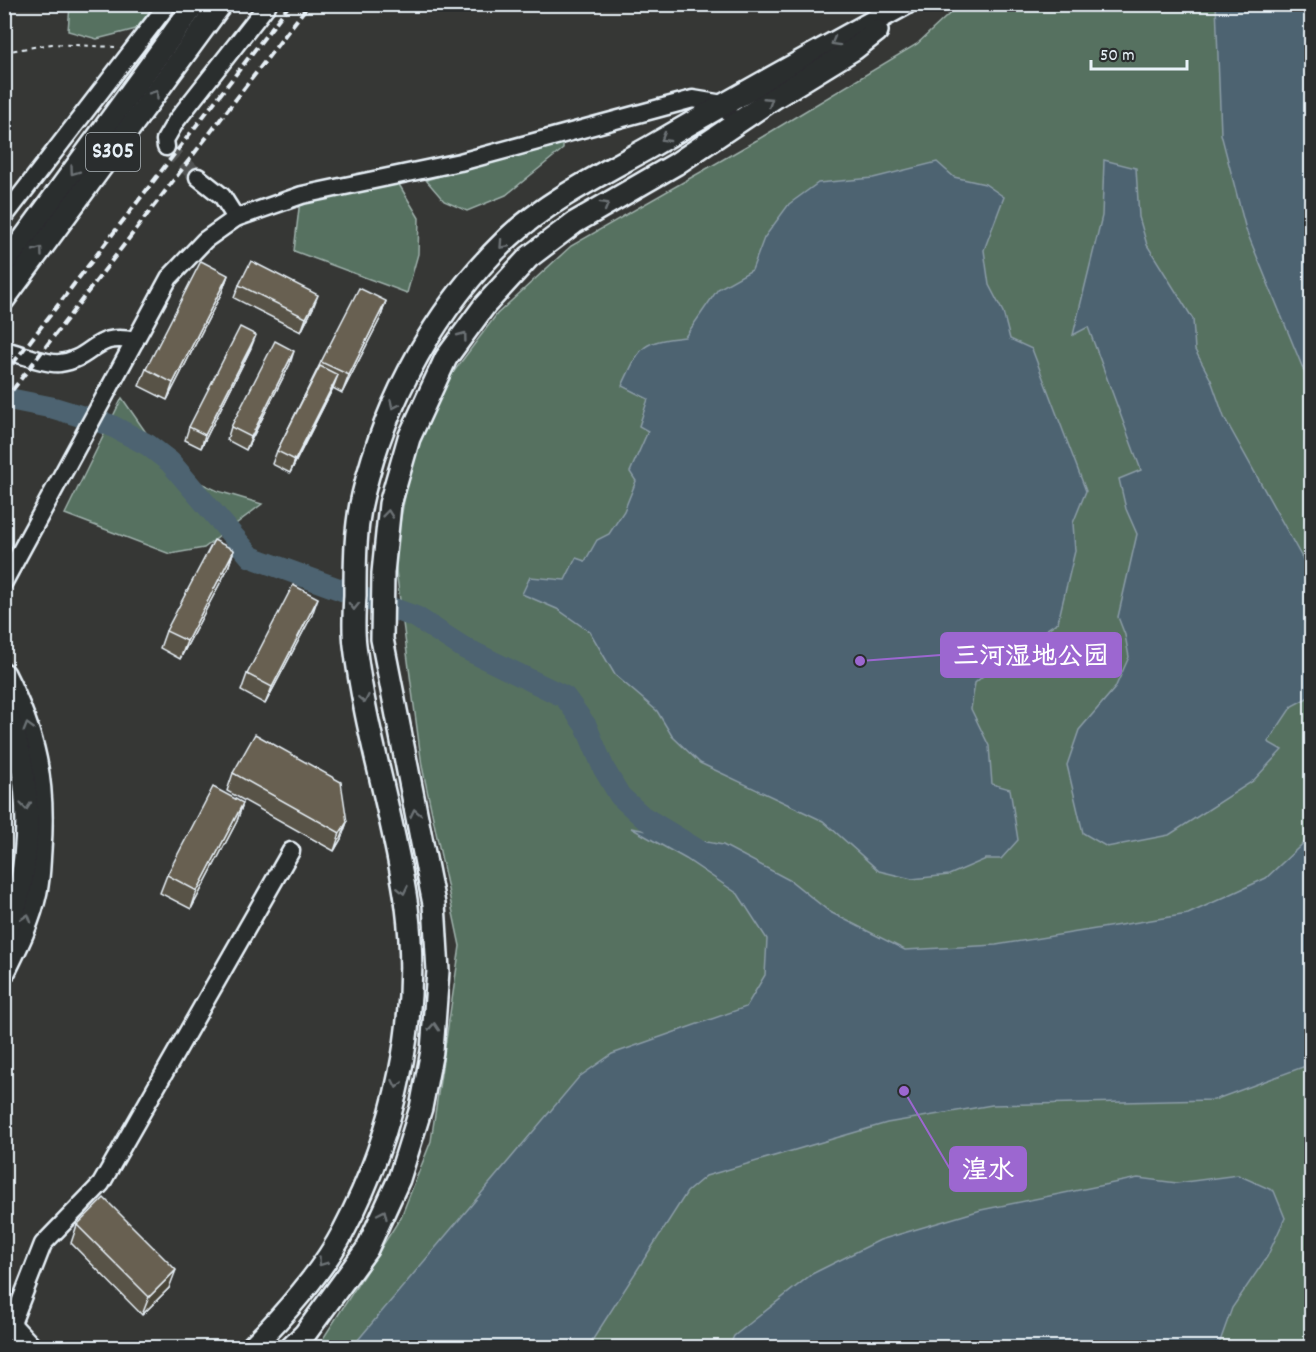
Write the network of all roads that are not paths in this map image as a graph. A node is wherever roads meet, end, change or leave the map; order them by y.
1 (168, 4) edge
2 (195, 4) edge
3 (221, 4) edge
4 (268, 4) edge
5 (905, 4) edge
6 (911, 4) edge
7 (723, 104) junction
8 (736, 124) junction
9 (166, 147) dead end
10 (198, 177) tunnel mouth
11 (4, 217) edge
12 (236, 218) junction
13 (4, 266) edge
14 (4, 299) edge
15 (135, 341) junction
16 (4, 350) edge
17 (4, 582) edge
18 (4, 674) edge
19 (4, 709) edge
20 (291, 850) dead end
21 (4, 937) edge
22 (4, 972) edge
23 (8, 1322) edge
24 (30, 1347) edge
25 (251, 1347) edge
26 (291, 1347) edge

1 - 11 street
2 -> 13 main road, S305
14 -> 3 main road, S305
4 - 9 street
5 -> 7 main road
8 -> 6 main road
7 - 8 street
7 - 12 street
7 -> 25 main road
26 -> 8 main road
10 - 12 street
12 - 15 street
15 - 16 street
15 - 17 street
22 -> 18 main road
19 -> 21 main road
20 - 23 street
23 - 24 main road

